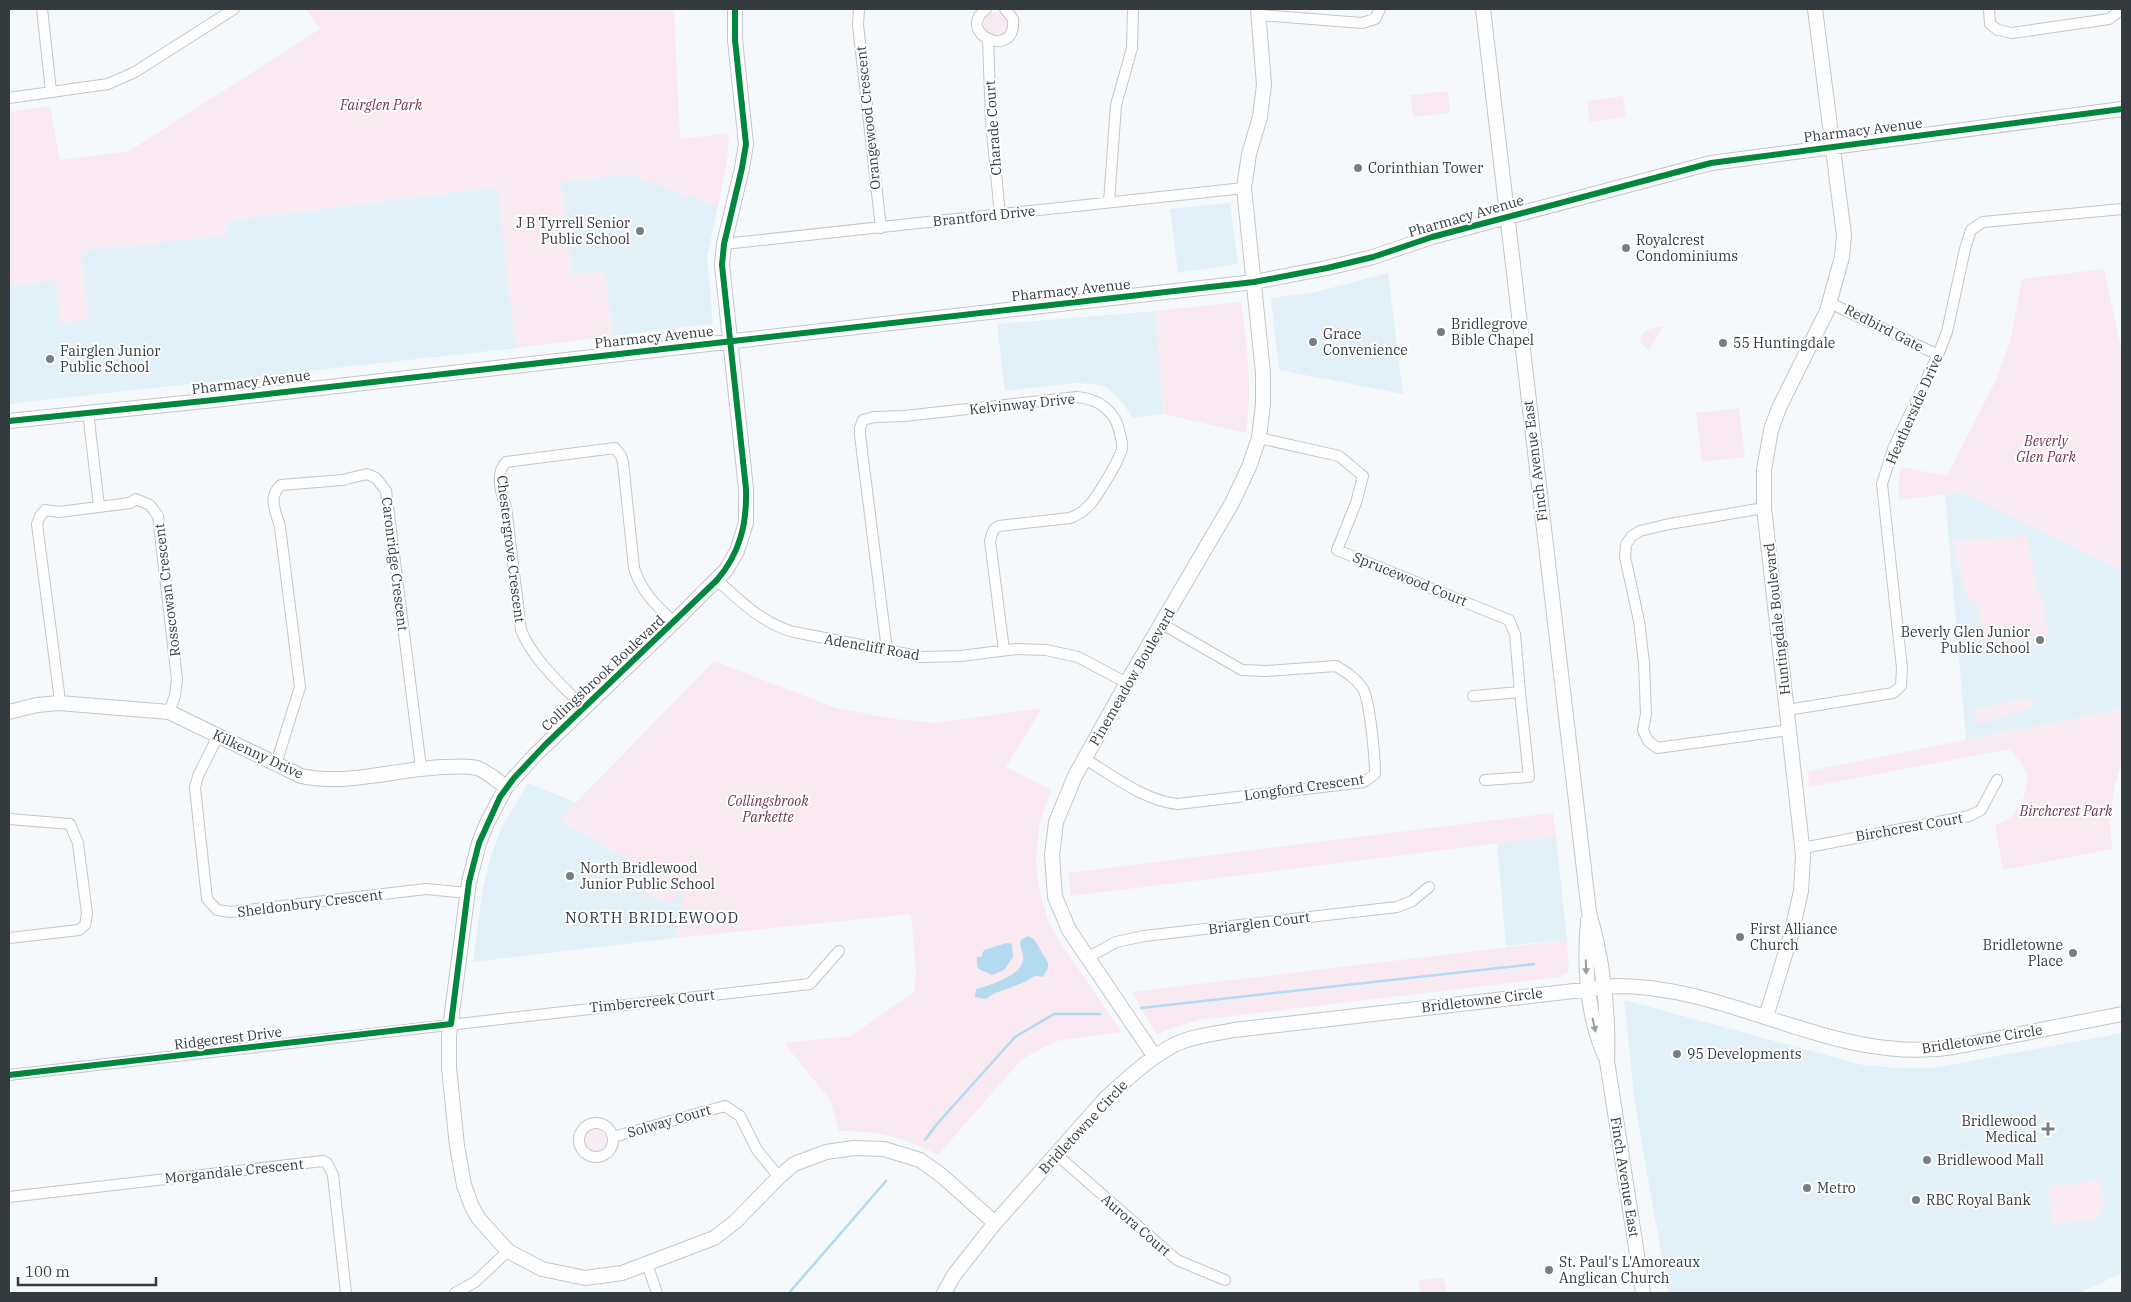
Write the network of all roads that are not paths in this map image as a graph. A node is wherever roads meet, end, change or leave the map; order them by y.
1 (42, 9) edge
2 (234, 9) edge
3 (735, 9) edge
4 (859, 9) edge
5 (986, 9) edge
6 (1005, 9) edge
7 (1133, 9) edge
8 (1380, 9) edge
9 (1483, 9) edge
10 (1814, 9) edge
11 (1989, 9) edge
12 (2122, 9) edge
13 (1259, 12) edge
14 (988, 40) junction
15 (51, 91) junction
16 (9, 98) edge
17 (2122, 109) edge
18 (1833, 147) junction
19 (1244, 188) junction
20 (1109, 202) junction
21 (2122, 209) edge
22 (1000, 215) junction
23 (1507, 217) junction
24 (880, 228) junction
25 (724, 244) junction
26 (1254, 282) junction
27 (1830, 303) junction
28 (729, 341) junction
29 (1938, 355) junction
30 (88, 412) junction
31 (9, 421) edge
32 (1259, 438) junction
33 (99, 506) junction
34 (1764, 508) junction
35 (717, 580) junction
36 (674, 622) junction
37 (1162, 624) junction
38 (886, 650) junction
39 (1004, 650) junction
40 (1127, 683) junction
41 (1520, 692) junction
42 (1473, 696) dead end
43 (58, 703) junction
44 (584, 707) junction
45 (1787, 710) junction
46 (9, 712) edge
47 (169, 712) junction
48 (1789, 730) junction
49 (218, 736) junction
50 (1085, 758) junction
51 (276, 764) junction
52 (421, 768) junction
53 (1485, 780) dead end
54 (1997, 780) dead end
55 (506, 787) junction
56 (9, 819) edge
57 (1803, 848) junction
58 (1429, 887) dead end
59 (468, 893) junction
60 (1589, 912) junction
61 (9, 938) edge
62 (839, 951) dead end
63 (1088, 958) junction
64 (1604, 987) junction
65 (1587, 988) junction
66 (2122, 1014) edge
67 (1766, 1017) junction
68 (451, 1024) junction
69 (1155, 1057) junction
70 (1607, 1061) junction
71 (9, 1075) edge
72 (613, 1137) dead end
73 (1057, 1155) junction
74 (778, 1176) junction
75 (9, 1197) edge
76 (995, 1222) junction
77 (508, 1251) junction
78 (647, 1264) junction
79 (1224, 1280) dead end
80 (346, 1293) edge
81 (455, 1293) edge
82 (657, 1293) edge
83 (944, 1293) edge
84 (1643, 1293) edge

1 - 15 street
2 - 15 street
3 - 25 street, Collingsbrook Boulevard
4 - 24 street, Orangewood Crescent
5 - 14 street, Charade Court
6 - 14 street
7 - 20 street
8 - 13 street
9 - 23 street, Finch Avenue East
10 - 18 street, Huntingdale Boulevard
11 - 12 street
13 - 19 street, Pinemeadow Boulevard
14 - 22 street, Charade Court
15 - 16 street
17 - 18 street, Pharmacy Avenue
18 - 23 street, Pharmacy Avenue
18 - 27 street, Huntingdale Boulevard
19 - 20 street, Brantford Drive
19 - 26 street, Pinemeadow Boulevard
20 - 22 street, Brantford Drive
21 - 29 street, Heatherside Drive
22 - 24 street, Brantford Drive
23 - 26 street, Pharmacy Avenue
23 - 60 street, Finch Avenue East
24 - 25 street, Brantford Drive
25 - 28 street, Collingsbrook Boulevard
26 - 28 street, Pharmacy Avenue
26 - 32 street, Pinemeadow Boulevard
27 - 29 street, Redbird Gate
27 - 34 street, Huntingdale Boulevard
28 - 30 street, Pharmacy Avenue
28 - 35 street, Collingsbrook Boulevard
29 - 45 street, Heatherside Drive
30 - 31 street, Pharmacy Avenue
30 - 33 street
32 - 37 street, Pinemeadow Boulevard
32 - 41 street, Sprucewood Court
33 - 43 street, Rosscowan Crescent
33 - 47 street, Rosscowan Crescent
34 - 45 street, Huntingdale Boulevard
34 - 48 street
35 - 36 street, Collingsbrook Boulevard
35 - 38 street, Adencliff Road
36 - 44 street, Collingsbrook Boulevard
36 - 44 street, Chestergrove Crescent
37 - 40 street, Pinemeadow Boulevard
37 - 50 street, Longford Crescent
38 - 39 street, Adencliff Road
38 - 39 street, Kelvinway Drive
39 - 40 street, Adencliff Road
40 - 50 street, Pinemeadow Boulevard
41 - 42 street
41 - 53 street, Sprucewood Court
43 - 46 street, Kilkenny Drive
43 - 47 street, Kilkenny Drive
44 - 55 street, Collingsbrook Boulevard
45 - 48 street, Huntingdale Boulevard
47 - 49 street, Kilkenny Drive
48 - 57 street, Huntingdale Boulevard
49 - 51 street, Kilkenny Drive
49 - 59 street, Sheldonbury Crescent
50 - 63 street, Pinemeadow Boulevard
51 - 52 street, Kilkenny Drive
51 - 52 street, Caronridge Crescent
52 - 55 street, Kilkenny Drive
54 - 57 street, Birchcrest Court
55 - 59 street, Collingsbrook Boulevard
56 - 61 street
57 - 67 street, Huntingdale Boulevard
58 - 63 street, Briarglen Court
59 - 68 street, Collingsbrook Boulevard
60 - 64 street, Finch Avenue East
60 -> 65 street, Finch Avenue East
62 - 68 street, Timbercreek Court
63 - 69 street, Pinemeadow Boulevard
64 - 65 street, Bridletowne Circle
64 - 67 street, Bridletowne Circle
64 - 70 street, Finch Avenue East
65 - 69 street, Bridletowne Circle
65 -> 70 street, Finch Avenue East
66 - 67 street, Bridletowne Circle
68 - 71 street, Ridgecrest Drive
68 - 77 street, Collingsbrook Boulevard
69 - 73 street, Bridletowne Circle
70 - 84 street, Finch Avenue East
72 - 74 street, Solway Court
73 - 76 street, Bridletowne Circle
73 - 79 street, Aurora Court
74 - 76 street, Collingsbrook Boulevard
74 - 78 street, Collingsbrook Boulevard
75 - 80 street, Morgandale Crescent
76 - 83 street, Bridletowne Circle
77 - 78 street, Collingsbrook Boulevard
77 - 81 street
78 - 82 street

